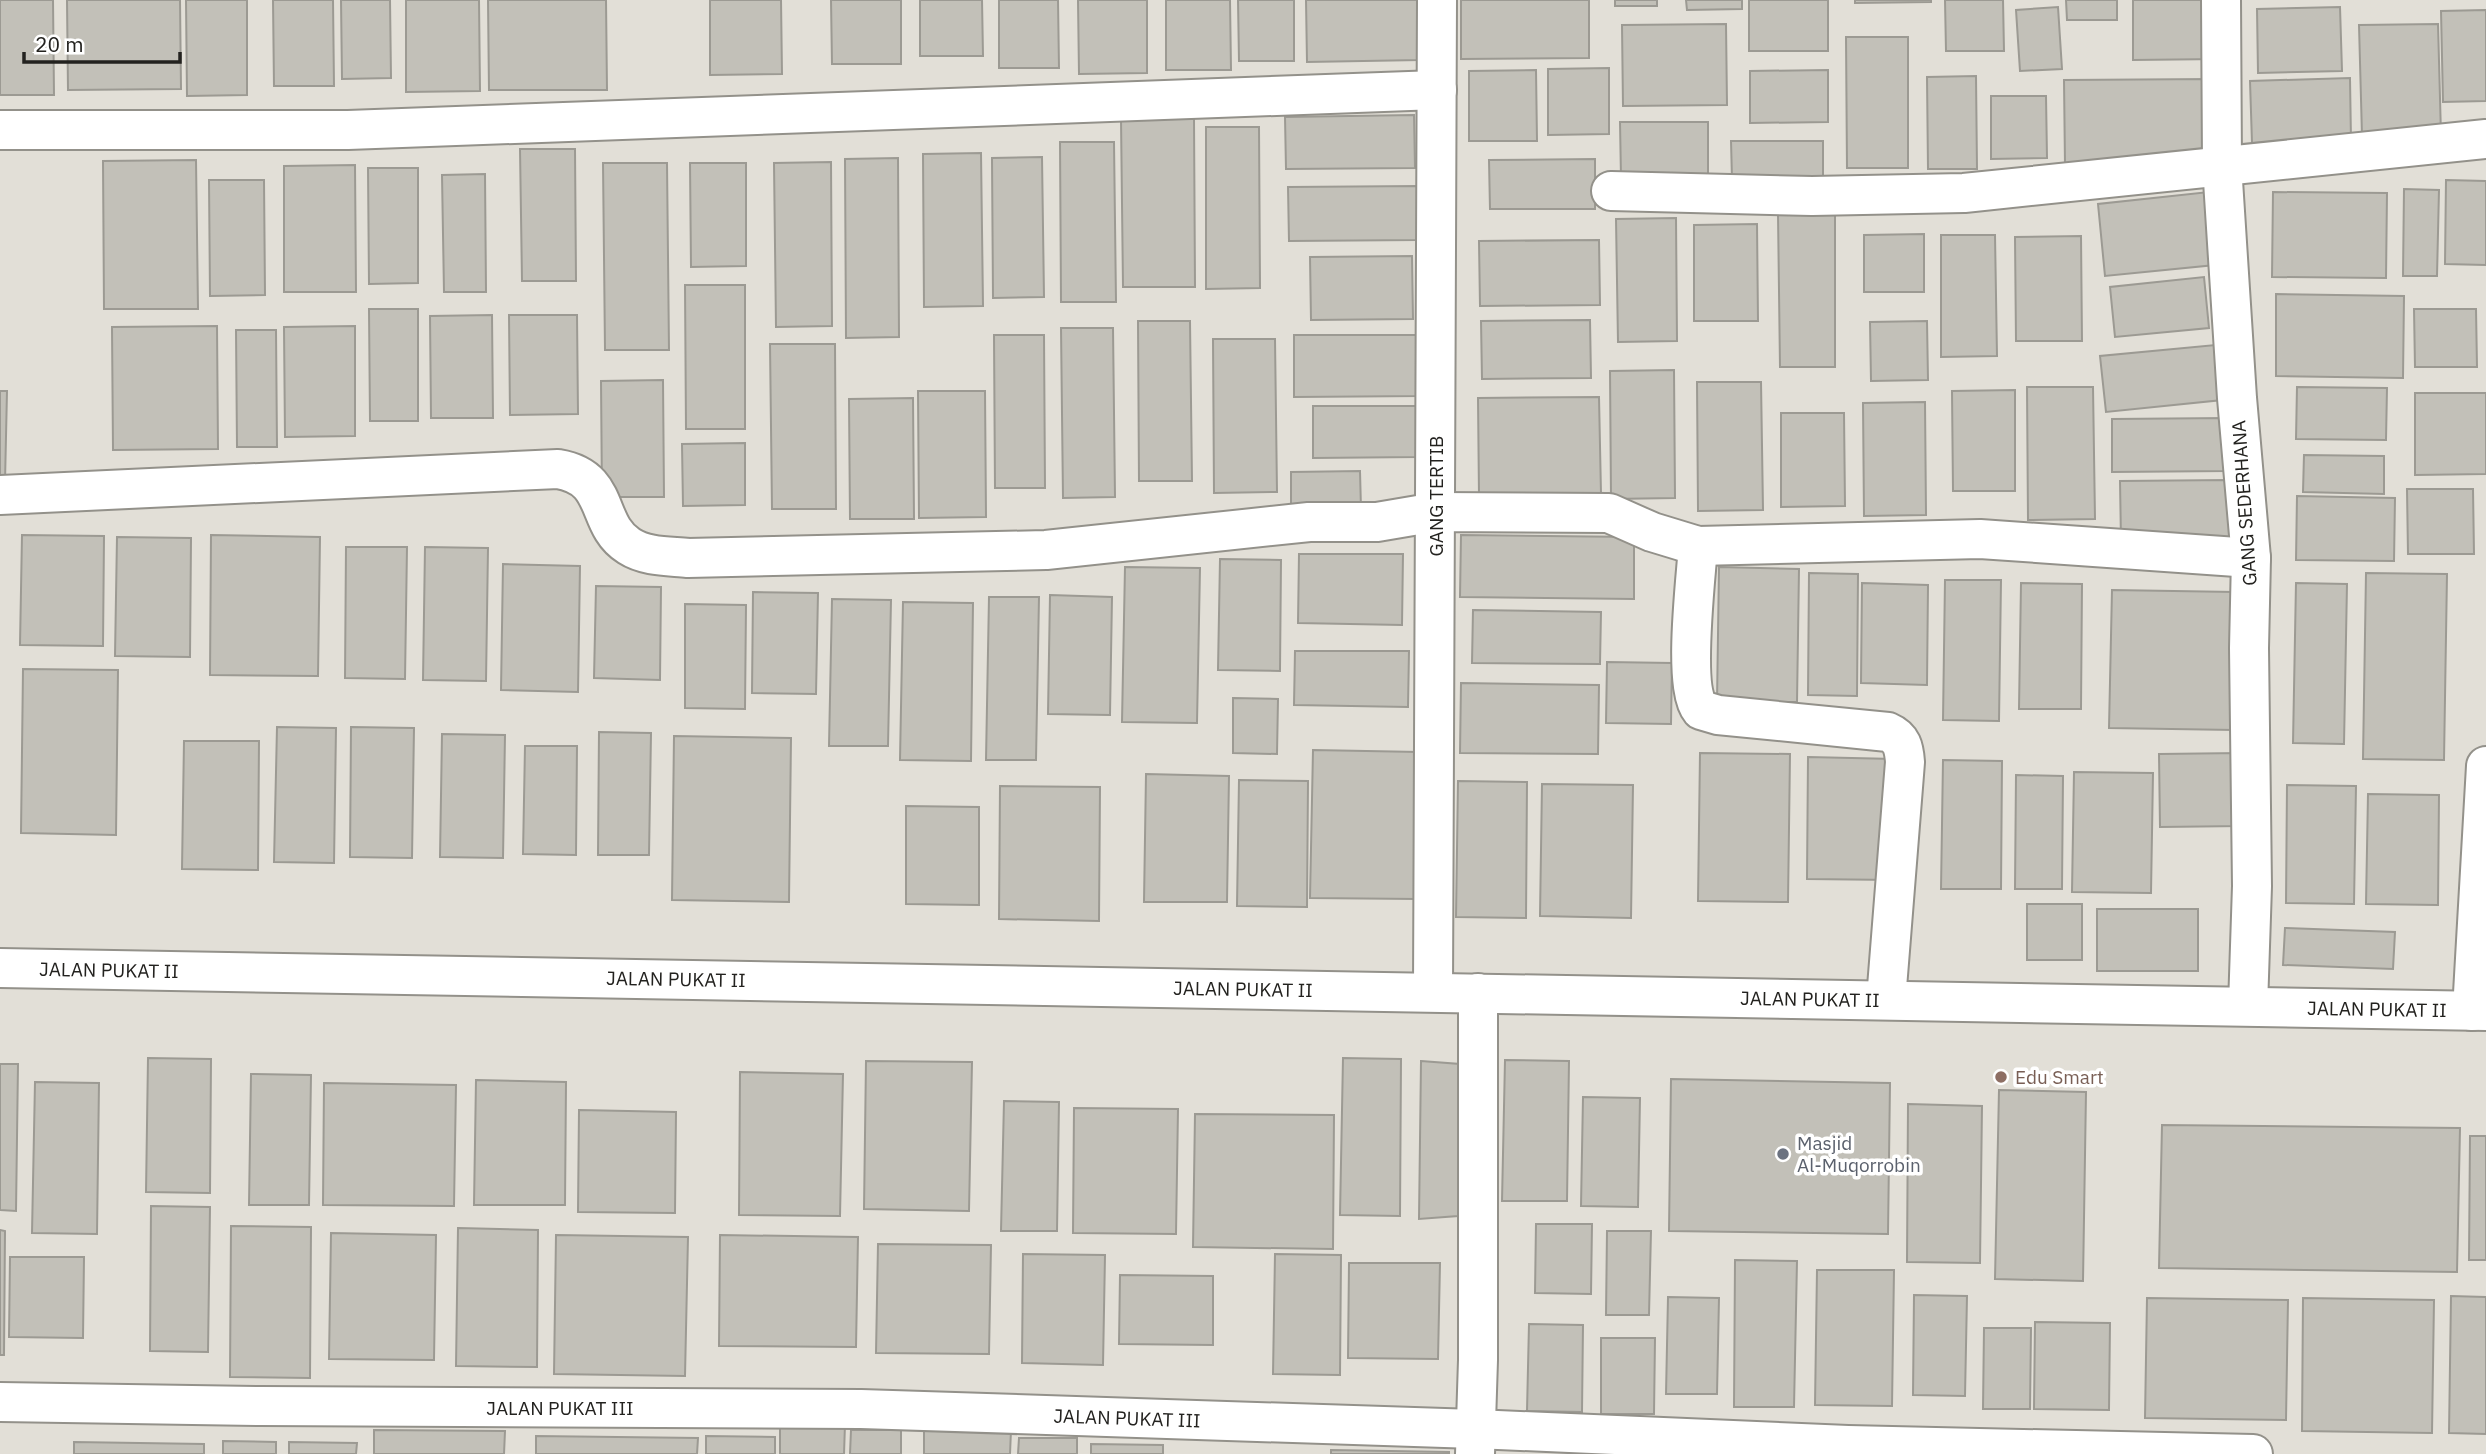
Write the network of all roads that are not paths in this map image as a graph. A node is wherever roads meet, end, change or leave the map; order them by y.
1 (1437, 0) edge
2 (2221, 0) edge
3 (1437, 90) junction
4 (0, 130) edge
5 (2486, 139) edge
6 (2222, 165) junction
7 (1611, 191) dead end
8 (0, 495) edge
9 (1436, 512) junction
10 (1698, 546) junction
11 (2251, 558) junction
12 (2486, 766) edge
13 (0, 968) edge
14 (1433, 992) junction
15 (1478, 993) junction
16 (1886, 1000) junction
17 (2248, 1006) junction
18 (2479, 1011) edge
19 (0, 1402) edge
20 (1475, 1441) edge
21 (2253, 1454) edge

1 - 3 street, GANG TERTIB
2 - 6 street, GANG SEDERHANA
3 - 4 street
3 - 9 street, GANG TERTIB
5 - 6 street
6 - 7 street
6 - 11 street, GANG SEDERHANA
8 - 9 street
9 - 10 street
9 - 14 street, GANG TERTIB
10 - 11 street
10 - 16 street
11 - 17 street, GANG SEDERHANA
12 - 18 street
13 - 14 street, JALAN PUKAT II
14 - 15 street, JALAN PUKAT II
15 - 16 street, JALAN PUKAT II
15 - 20 street
16 - 17 street, JALAN PUKAT II
17 - 18 street, JALAN PUKAT II
19 - 20 street, JALAN PUKAT III
20 - 21 street, JALAN PUKAT III

